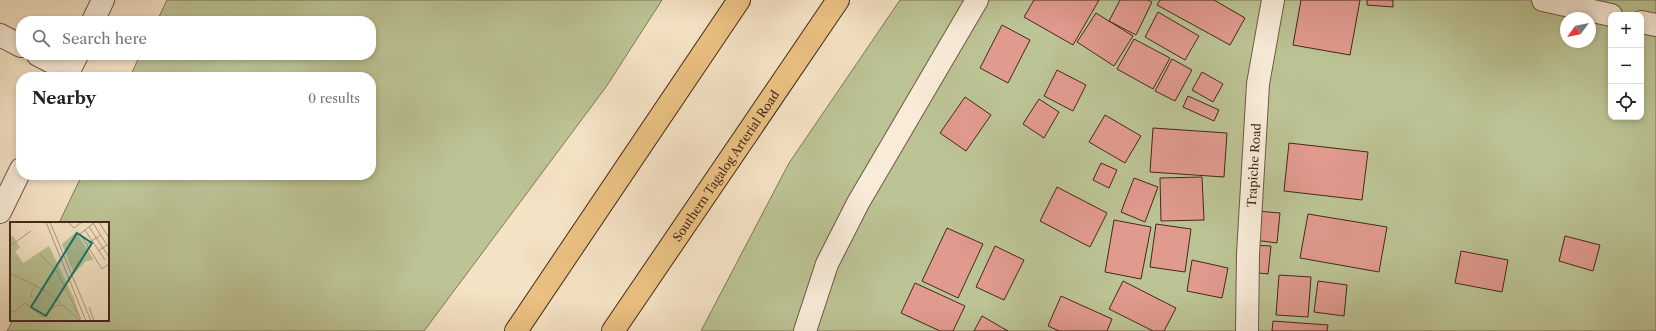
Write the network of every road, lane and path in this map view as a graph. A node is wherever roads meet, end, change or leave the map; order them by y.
1 (103, 0) edge
2 (739, 0) edge
3 (838, 0) edge
4 (977, 0) edge
5 (1273, 0) edge
6 (1543, 0) edge
7 (1608, 14) edge
8 (95, 16) edge
9 (1644, 23) edge
10 (1656, 25) edge
11 (0, 35) edge
12 (16, 43) edge
13 (50, 60) edge
14 (70, 68) edge
15 (16, 179) edge
16 (0, 212) edge
17 (516, 331) edge
18 (613, 331) edge
19 (805, 331) edge
20 (1246, 331) edge

1 - 8 street
2 - 17 highway
3 - 18 highway, Southern Tagalog Arterial Road
4 - 19 street
5 - 20 street, Trapiche Road
6 - 7 street
9 - 10 street
11 - 12 street
13 - 14 street
15 - 16 street

